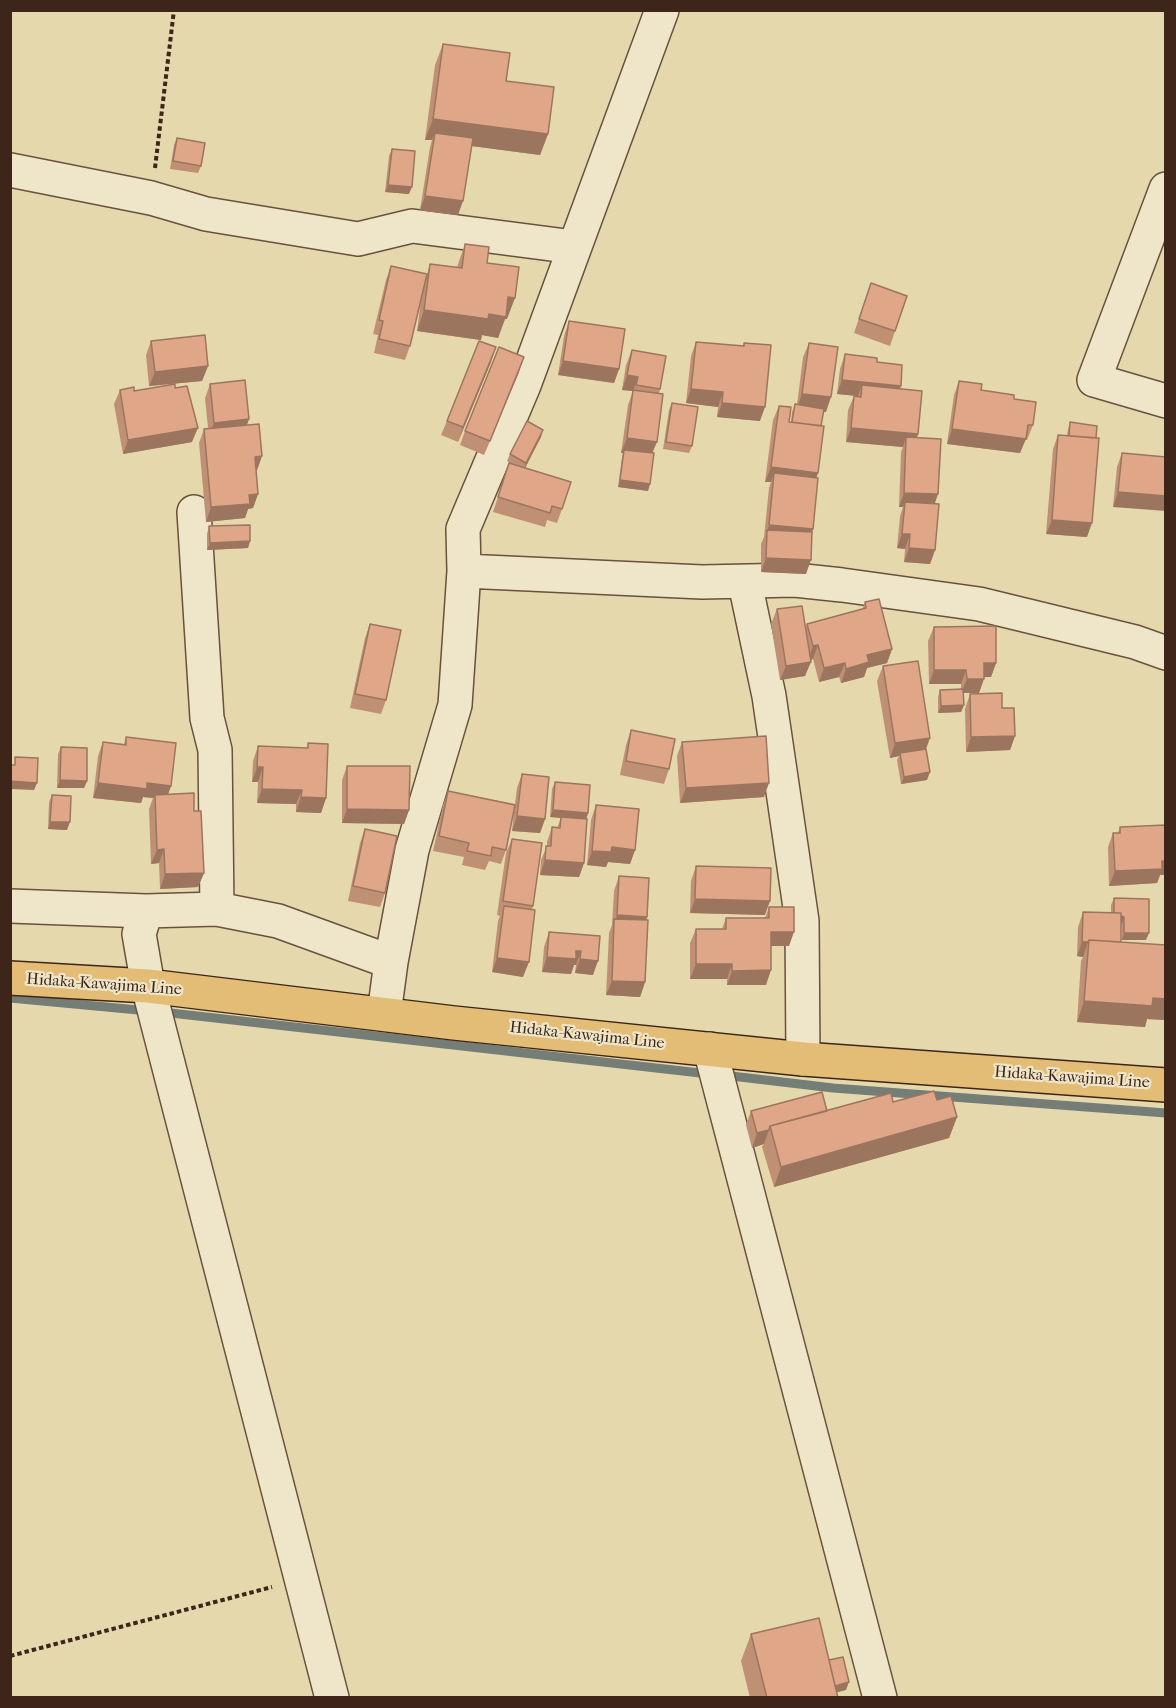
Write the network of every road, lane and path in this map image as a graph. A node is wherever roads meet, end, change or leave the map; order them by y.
1 (174, 10) edge
2 (662, 10) edge
3 (10, 170) edge
4 (1166, 189) edge
5 (151, 198) junction
6 (573, 247) junction
7 (1166, 400) edge
8 (194, 512) dead end
9 (464, 571) junction
10 (745, 583) junction
11 (1166, 653) edge
12 (10, 906) edge
13 (217, 909) junction
14 (146, 911) junction
15 (390, 962) junction
16 (10, 978) edge
17 (148, 986) junction
18 (384, 1014) junction
19 (710, 1049) junction
20 (803, 1059) junction
21 (1166, 1085) edge
22 (301, 1580) junction
23 (10, 1656) edge
24 (332, 1698) edge
25 (880, 1698) edge

1 - 5 path
2 - 6 street
3 - 5 street
4 - 7 street
5 - 6 street
6 - 9 street
8 - 13 street
9 - 10 street
9 - 15 street
10 - 11 street
10 - 20 street
12 - 14 street
13 - 14 street
13 - 15 street
14 - 17 street
15 - 18 street
16 - 17 main road, Hidaka-Kawajima Line
17 - 18 main road, Hidaka-Kawajima Line
17 - 22 street
18 - 19 main road, Hidaka-Kawajima Line
19 - 20 main road, Hidaka-Kawajima Line
19 - 25 street
20 - 21 main road, Hidaka-Kawajima Line
22 - 23 path
22 - 24 street

